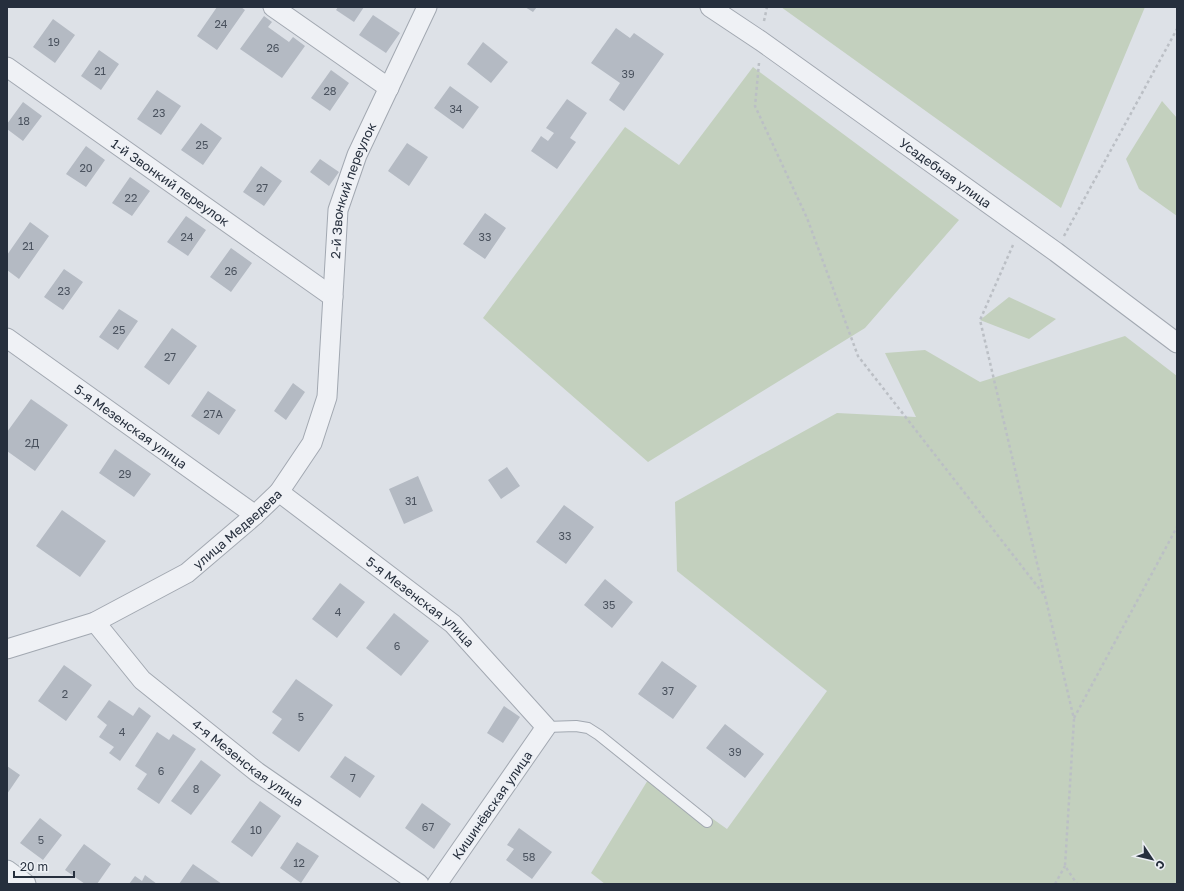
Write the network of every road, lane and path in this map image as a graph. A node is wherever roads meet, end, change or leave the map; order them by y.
1 (273, 7) edge
2 (427, 7) edge
3 (710, 7) edge
4 (1177, 29) edge
5 (1176, 33) edge
6 (761, 41) junction
7 (7, 67) edge
8 (389, 88) junction
9 (1021, 227) junction
10 (1056, 252) junction
11 (333, 298) junction
12 (7, 338) edge
13 (1177, 343) edge
14 (280, 492) junction
15 (255, 515) junction
16 (1177, 527) edge
17 (1045, 596) junction
18 (95, 622) junction
19 (7, 649) edge
20 (1074, 719) junction
21 (546, 727) junction
22 (707, 822) dead end
23 (1065, 866) junction
24 (7, 870) edge
25 (26, 884) edge
26 (419, 884) edge
27 (437, 884) edge
28 (1055, 884) edge
29 (1077, 884) edge

1 - 8 street
2 - 8 street, 2-й Звонкий переулок
3 - 6 street, Усадебная улица
4 - 5 path
5 - 10 path
6 - 9 street, Усадебная улица
6 - 17 path
7 - 11 street, 1-й Звонкий переулок
8 - 11 street, 2-й Звонкий переулок
9 - 10 street, Усадебная улица
9 - 17 path
10 - 13 street, Усадебная улица
11 - 14 street, улица Медведева
12 - 15 street, 5-я Мезенская улица
14 - 15 street, улица Медведева
14 - 21 street, 5-я Мезенская улица
15 - 18 street, улица Медведева
16 - 20 path
17 - 20 path
18 - 19 street, улица Медведева
18 - 26 street, 4-я Мезенская улица
20 - 23 path
21 - 22 lane
21 - 27 street, Кишинёвская улица
23 - 28 path
23 - 29 path
24 - 25 street

